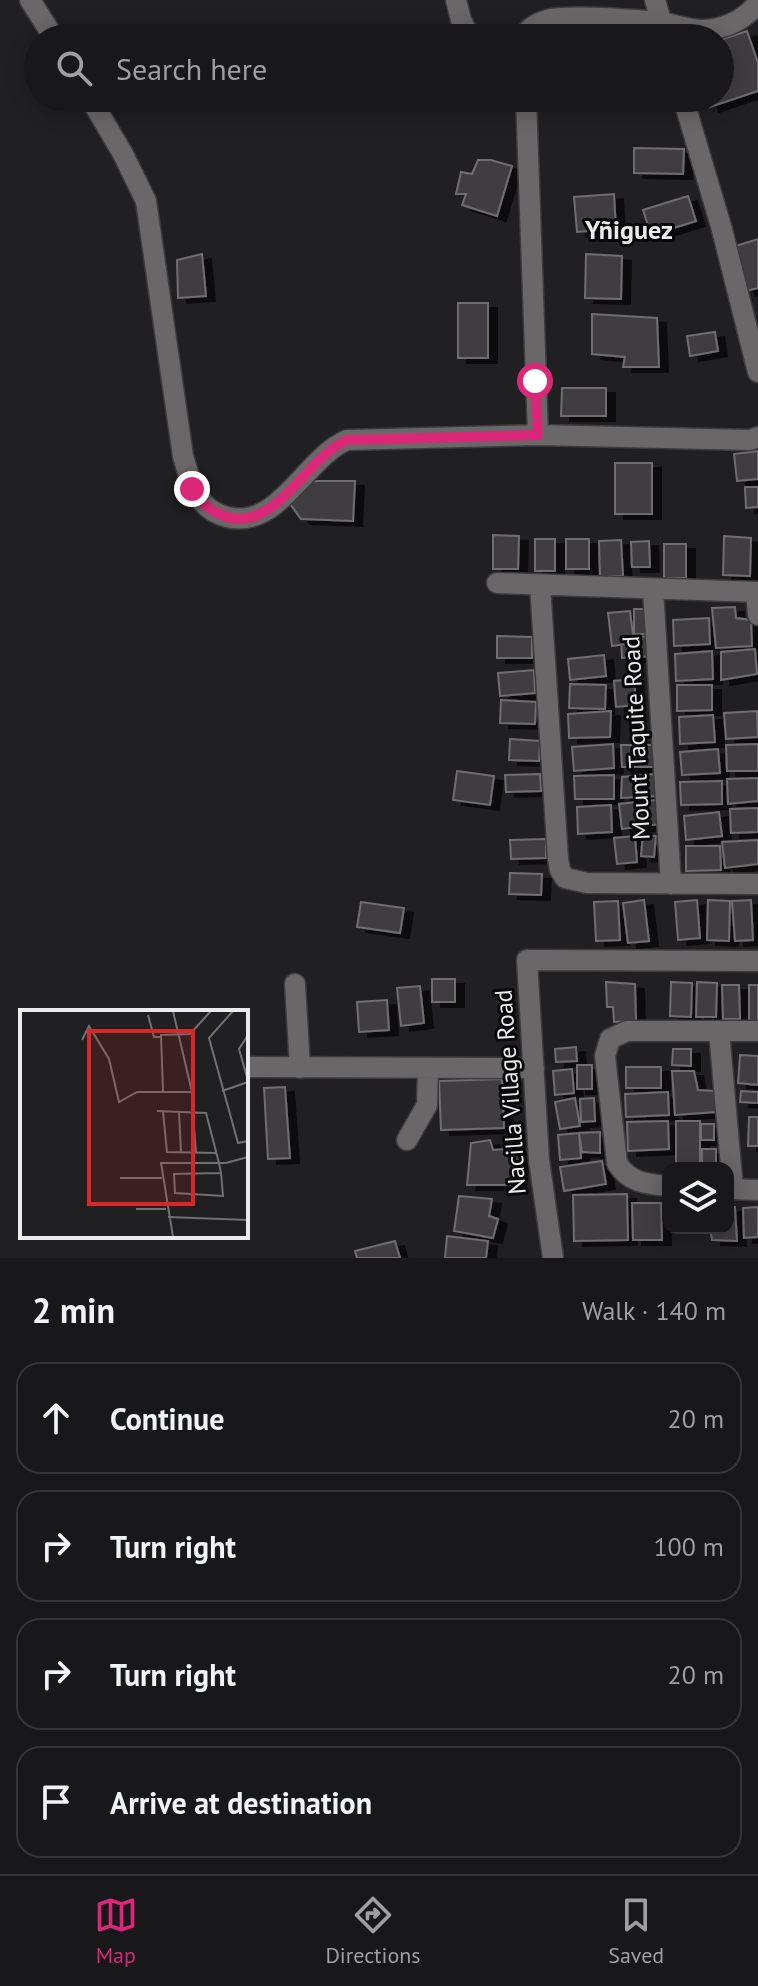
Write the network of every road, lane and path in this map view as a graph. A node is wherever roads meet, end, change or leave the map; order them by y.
1 (30, 0) edge
2 (456, 0) edge
3 (655, 0) edge
4 (758, 3) edge
5 (45, 24) edge
6 (463, 24) edge
7 (538, 24) edge
8 (616, 24) edge
9 (662, 24) edge
10 (726, 24) edge
11 (98, 112) edge
12 (526, 112) edge
13 (687, 112) edge
14 (758, 372) edge
15 (538, 435) junction
16 (758, 437) edge
17 (497, 583) dead end
18 (540, 585) junction
19 (653, 589) junction
20 (757, 592) edge
21 (758, 615) edge
22 (671, 884) junction
23 (758, 884) edge
24 (758, 961) edge
25 (295, 984) dead end
26 (719, 1031) junction
27 (758, 1031) edge
28 (248, 1067) edge
29 (300, 1068) junction
30 (428, 1068) junction
31 (534, 1068) junction
32 (407, 1140) dead end
33 (729, 1162) edge
34 (662, 1185) edge
35 (734, 1189) edge
36 (758, 1190) edge
37 (553, 1258) edge

1 - 5 street
2 - 6 street
3 - 9 street
4 - 10 street
7 - 8 street
11 - 15 street
12 - 15 street
13 - 14 street
15 - 16 street
17 - 18 street
18 - 19 street
18 - 22 street
19 - 20 street
19 - 22 street, Mount Taquite Road
20 - 21 street
22 - 23 street
24 - 31 street, Nacilla Village Road
25 - 29 street
26 - 27 street
26 - 33 street
26 - 34 street
28 - 29 street
29 - 30 street
30 - 31 street
30 - 32 street
31 - 37 street, Nacilla Village Road
35 - 36 street

